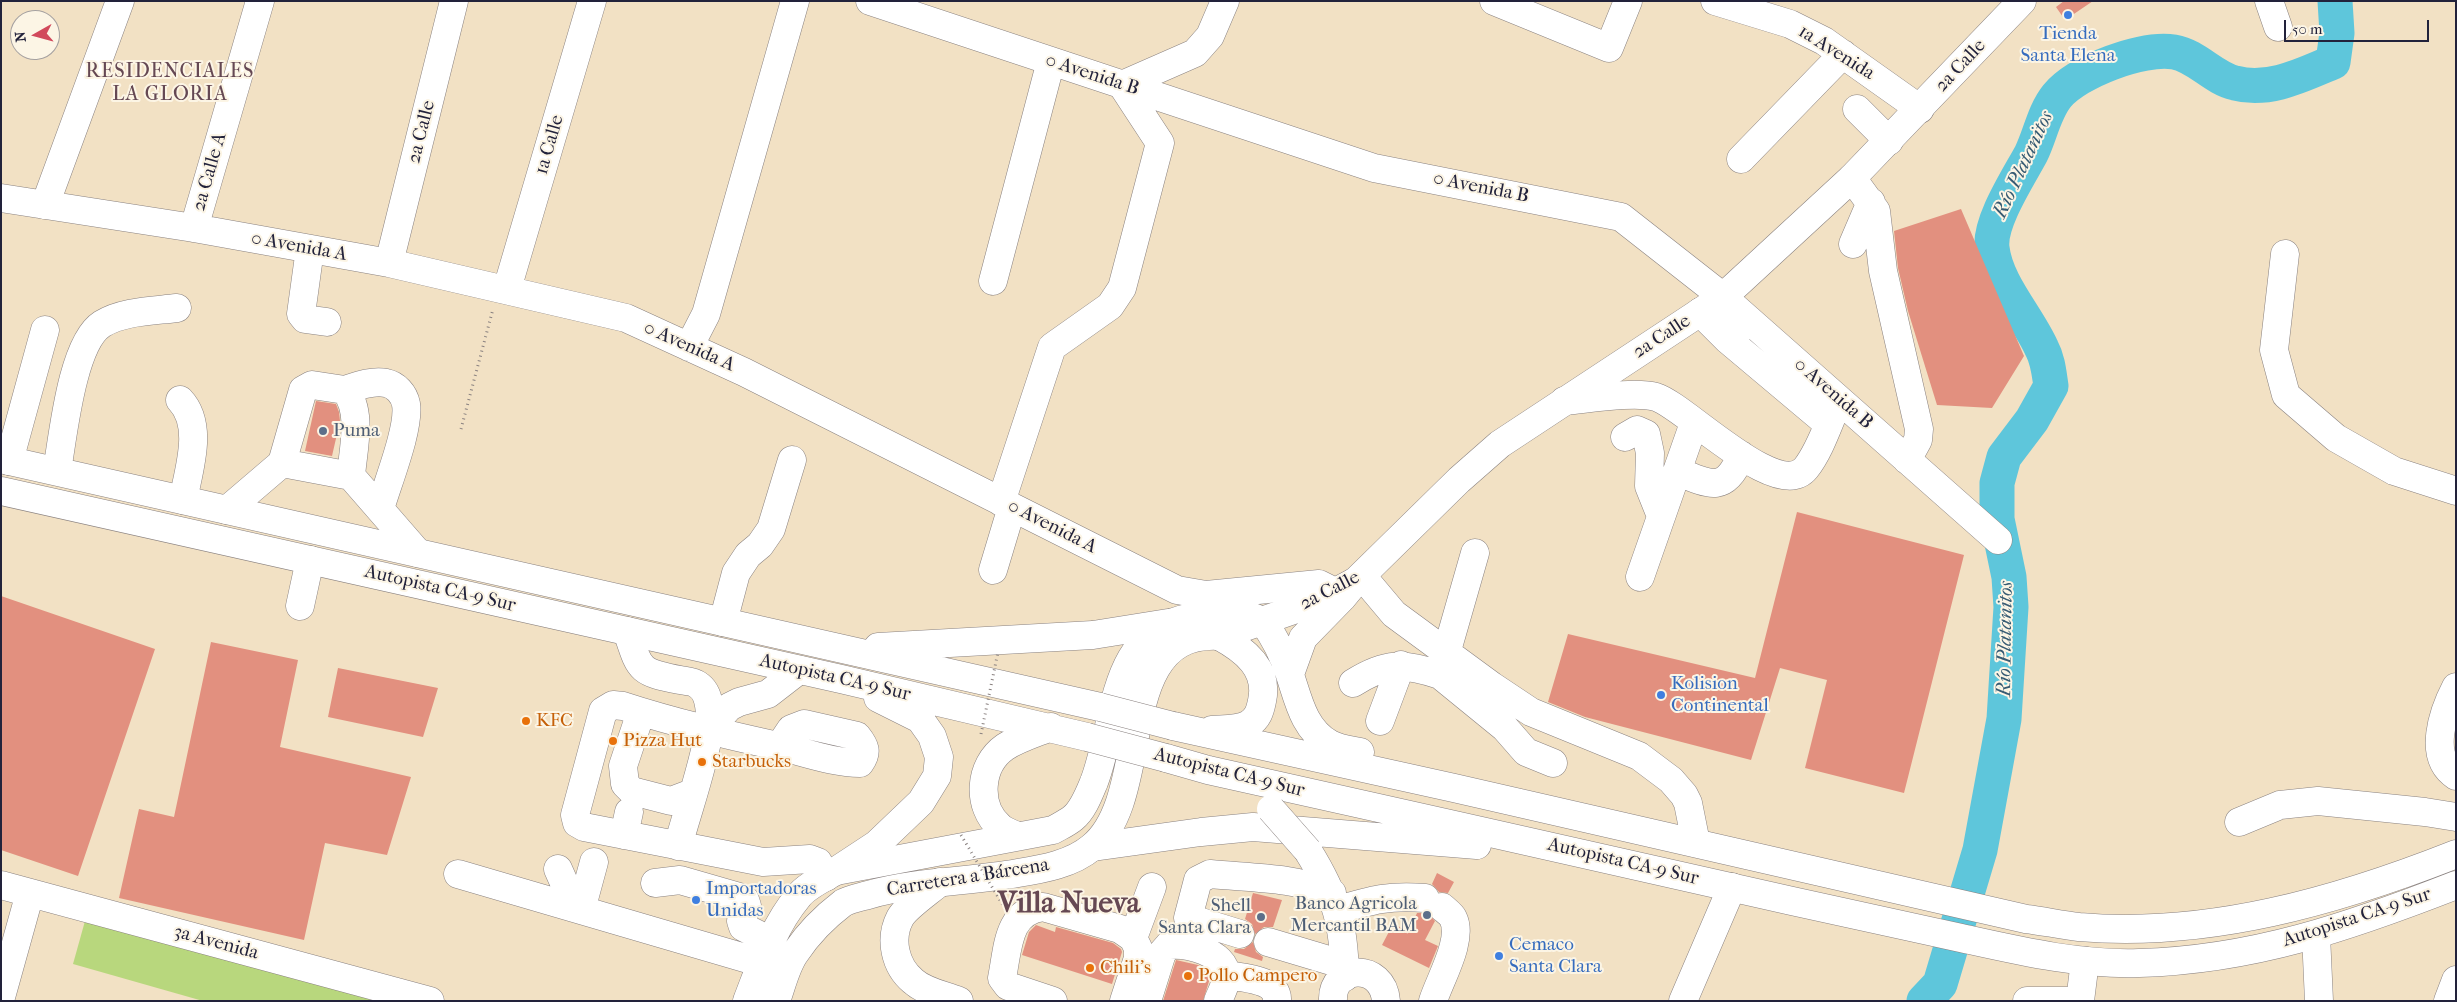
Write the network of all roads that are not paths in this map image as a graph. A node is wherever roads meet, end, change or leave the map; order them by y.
1 (120, 1) edge
2 (260, 1) edge
3 (454, 1) edge
4 (592, 1) edge
5 (796, 1) edge
6 (870, 1) edge
7 (1225, 1) edge
8 (1494, 1) edge
9 (1628, 1) edge
10 (1715, 1) edge
11 (2022, 1) edge
12 (2269, 1) edge
13 (2278, 27) dead end
14 (1843, 54) junction
15 (1051, 61) junction
16 (1122, 85) junction
17 (1857, 109) dead end
18 (1920, 109) junction
19 (1889, 141) junction
20 (1741, 159) dead end
21 (1852, 178) junction
22 (1, 198) edge
23 (1871, 202) junction
24 (45, 205) junction
25 (194, 228) junction
26 (1853, 244) dead end
27 (310, 248) junction
28 (2285, 254) dead end
29 (389, 263) junction
30 (993, 281) dead end
31 (503, 288) junction
32 (1724, 297) junction
33 (177, 308) dead end
34 (1700, 312) junction
35 (1748, 320) junction
36 (327, 322) dead end
37 (45, 330) dead end
38 (1728, 340) junction
39 (689, 346) junction
40 (345, 390) junction
41 (180, 400) dead end
42 (1564, 401) junction
43 (1834, 412) junction
44 (1694, 423) junction
45 (1625, 437) dead end
46 (1741, 455) junction
47 (5, 460) edge
48 (792, 460) dead end
49 (1907, 460) junction
50 (282, 463) junction
51 (57, 471) junction
52 (1677, 471) junction
53 (351, 476) junction
54 (1, 491) edge
55 (2456, 491) edge
56 (183, 500) junction
57 (1007, 504) junction
58 (380, 509) junction
59 (226, 510) junction
60 (1661, 516) junction
61 (1998, 540) dead end
62 (418, 553) junction
63 (1475, 553) dead end
64 (310, 560) junction
65 (994, 570) dead end
66 (1640, 577) dead end
67 (1351, 583) junction
68 (300, 606) dead end
69 (1263, 620) junction
70 (724, 622) junction
71 (1168, 623) junction
72 (627, 631) junction
73 (1220, 636) junction
74 (846, 649) junction
75 (1443, 664) junction
76 (1401, 665) junction
77 (799, 670) junction
78 (1290, 674) junction
79 (841, 679) junction
80 (1352, 682) dead end
81 (2456, 687) edge
82 (641, 712) junction
83 (1380, 721) dead end
84 (1051, 727) junction
85 (1182, 729) junction
86 (709, 730) junction
87 (779, 747) dead end
88 (1553, 762) dead end
89 (1208, 770) junction
90 (2456, 776) edge
91 (1454, 788) junction
92 (692, 793) junction
93 (2456, 817) edge
94 (2239, 822) dead end
95 (1017, 836) junction
96 (1696, 843) junction
97 (678, 846) junction
98 (1093, 847) junction
99 (2456, 854) edge
100 (1594, 856) junction
101 (594, 862) dead end
102 (558, 870) dead end
103 (458, 874) dead end
104 (831, 874) junction
105 (940, 882) junction
106 (655, 883) dead end
107 (1, 885) edge
108 (2456, 885) edge
109 (1152, 887) dead end
110 (1732, 887) junction
111 (30, 893) junction
112 (1335, 902) junction
113 (574, 908) junction
114 (1240, 934) dead end
115 (2316, 935) junction
116 (1133, 938) junction
117 (1268, 942) dead end
118 (766, 952) junction
119 (2085, 961) junction
120 (1345, 971) junction
121 (1226, 975) junction
122 (2456, 980) edge
123 (1, 997) edge
124 (1387, 998) edge
125 (430, 1001) edge
126 (747, 1001) edge
127 (776, 1001) edge
128 (959, 1001) edge
129 (1053, 1001) edge
130 (1124, 1001) edge
131 (1147, 1001) edge
132 (1218, 1001) edge
133 (1277, 1001) edge
134 (1333, 1001) edge
135 (1433, 1001) edge
136 (1683, 1001) edge
137 (2028, 1001) edge
138 (2080, 1001) edge
139 (2319, 1001) edge
140 (2448, 1001) edge

1 - 24 main road
2 - 25 main road, 2a Calle A
3 - 29 main road, 2a Calle
4 - 31 main road, 1a Calle
5 - 39 main road
6 - 15 main road, 0 Avenida B
7 - 16 main road
8 - 9 main road
10 - 14 main road, 1a Avenida
11 - 18 main road, 2a Calle
12 - 13 main road
14 - 18 main road, 1a Avenida
14 - 20 main road
15 - 16 main road, 0 Avenida B
15 - 30 main road
16 - 32 main road, 0 Avenida B
16 - 57 main road
17 - 19 main road
18 - 19 main road, 2a Calle
19 - 21 main road, 2a Calle
21 - 23 main road
21 - 32 main road, 2a Calle
22 - 24 main road, 0 Avenida A
23 - 26 main road
23 - 49 main road
24 - 25 main road, 0 Avenida A
25 - 27 main road, 0 Avenida A
27 - 29 main road, 0 Avenida A
27 - 36 main road
28 - 55 main road
29 - 31 main road, 0 Avenida A
31 - 39 main road, 0 Avenida A
32 - 34 main road, 2a Calle
32 - 35 main road, 0 Avenida B
33 - 51 main road
34 - 38 main road
34 - 42 main road, 2a Calle
35 - 38 main road
35 - 43 main road, 0 Avenida B
37 - 47 main road
38 - 43 main road
39 - 57 main road, 0 Avenida A
40 - 50 main road
40 - 53 main road
40 - 58 main road
41 - 56 main road
42 - 44 main road
42 - 67 main road, 2a Calle
43 - 46 main road
43 - 49 main road, 0 Avenida B
44 - 46 main road
44 - 52 main road
45 - 60 main road
46 - 52 main road
47 - 51 main road, Autopista CA-9 Sur
48 - 70 main road
49 - 61 main road, 0 Avenida B
50 - 53 main road
50 - 59 main road
51 - 56 main road, Autopista CA-9 Sur
52 - 60 main road
53 - 58 main road
54 - 64 main road, Autopista CA-9 Sur
56 - 59 main road, Autopista CA-9 Sur
57 - 65 main road
57 - 67 main road, 0 Avenida A
58 - 62 main road
59 - 62 main road, Autopista CA-9 Sur
60 - 66 main road
62 - 70 main road, Autopista CA-9 Sur
63 - 75 main road
64 - 68 main road
64 - 72 main road, Autopista CA-9 Sur
67 - 69 main road, 2a Calle
67 - 75 main road
67 - 78 main road
69 - 71 main road
69 - 73 main road, 2a Calle
69 - 78 main road
70 - 74 main road, Autopista CA-9 Sur
71 - 74 main road
71 - 95 main road, Carretera a Bárcena
72 - 77 main road, Autopista CA-9 Sur
72 - 86 main road
73 - 85 main road
73 - 98 main road, Carretera a Bárcena
74 - 85 main road, Autopista CA-9 Sur, bridge
75 - 76 main road
75 - 88 main road
75 - 96 main road
76 - 80 main road
76 - 83 main road
77 - 79 main road, Autopista CA-9 Sur
77 - 86 main road
78 - 91 main road
79 - 84 main road, Autopista CA-9 Sur
79 - 104 main road
81 - 90 main road
82 - 86 main road
82 - 92 main road
82 - 97 main road
84 - 89 main road, Autopista CA-9 Sur, bridge
84 - 95 main road
85 - 91 main road, Autopista CA-9 Sur
86 - 87 main road
86 - 92 main road
89 - 100 main road, Autopista CA-9 Sur
89 - 112 main road, bridge
91 - 96 main road, Autopista CA-9 Sur
92 - 97 main road
93 - 94 main road
95 - 104 main road, Carretera a Bárcena
96 - 99 main road, Autopista CA-9 Sur
97 - 104 main road
98 - 100 main road
98 - 105 main road, Carretera a Bárcena
100 - 110 main road, Autopista CA-9 Sur
101 - 113 main road
102 - 113 main road
103 - 113 main road
104 - 118 main road, Carretera a Bárcena
105 - 127 main road, Carretera a Bárcena
105 - 128 main road
106 - 118 main road
107 - 111 main road, 3a Avenida
108 - 115 main road, Autopista CA-9 Sur
109 - 116 main road
110 - 119 main road, Autopista CA-9 Sur
110 - 136 main road
111 - 123 main road
111 - 125 main road, 3a Avenida
112 - 114 main road
112 - 120 main road
112 - 135 main road
113 - 118 main road
115 - 119 main road, Autopista CA-9 Sur
115 - 139 main road
116 - 129 main road
116 - 130 main road
117 - 120 main road
118 - 126 main road, Carretera a Bárcena
119 - 138 main road
120 - 124 main road
120 - 134 main road
121 - 131 main road
121 - 132 main road
121 - 133 main road
122 - 140 main road
137 - 138 main road

